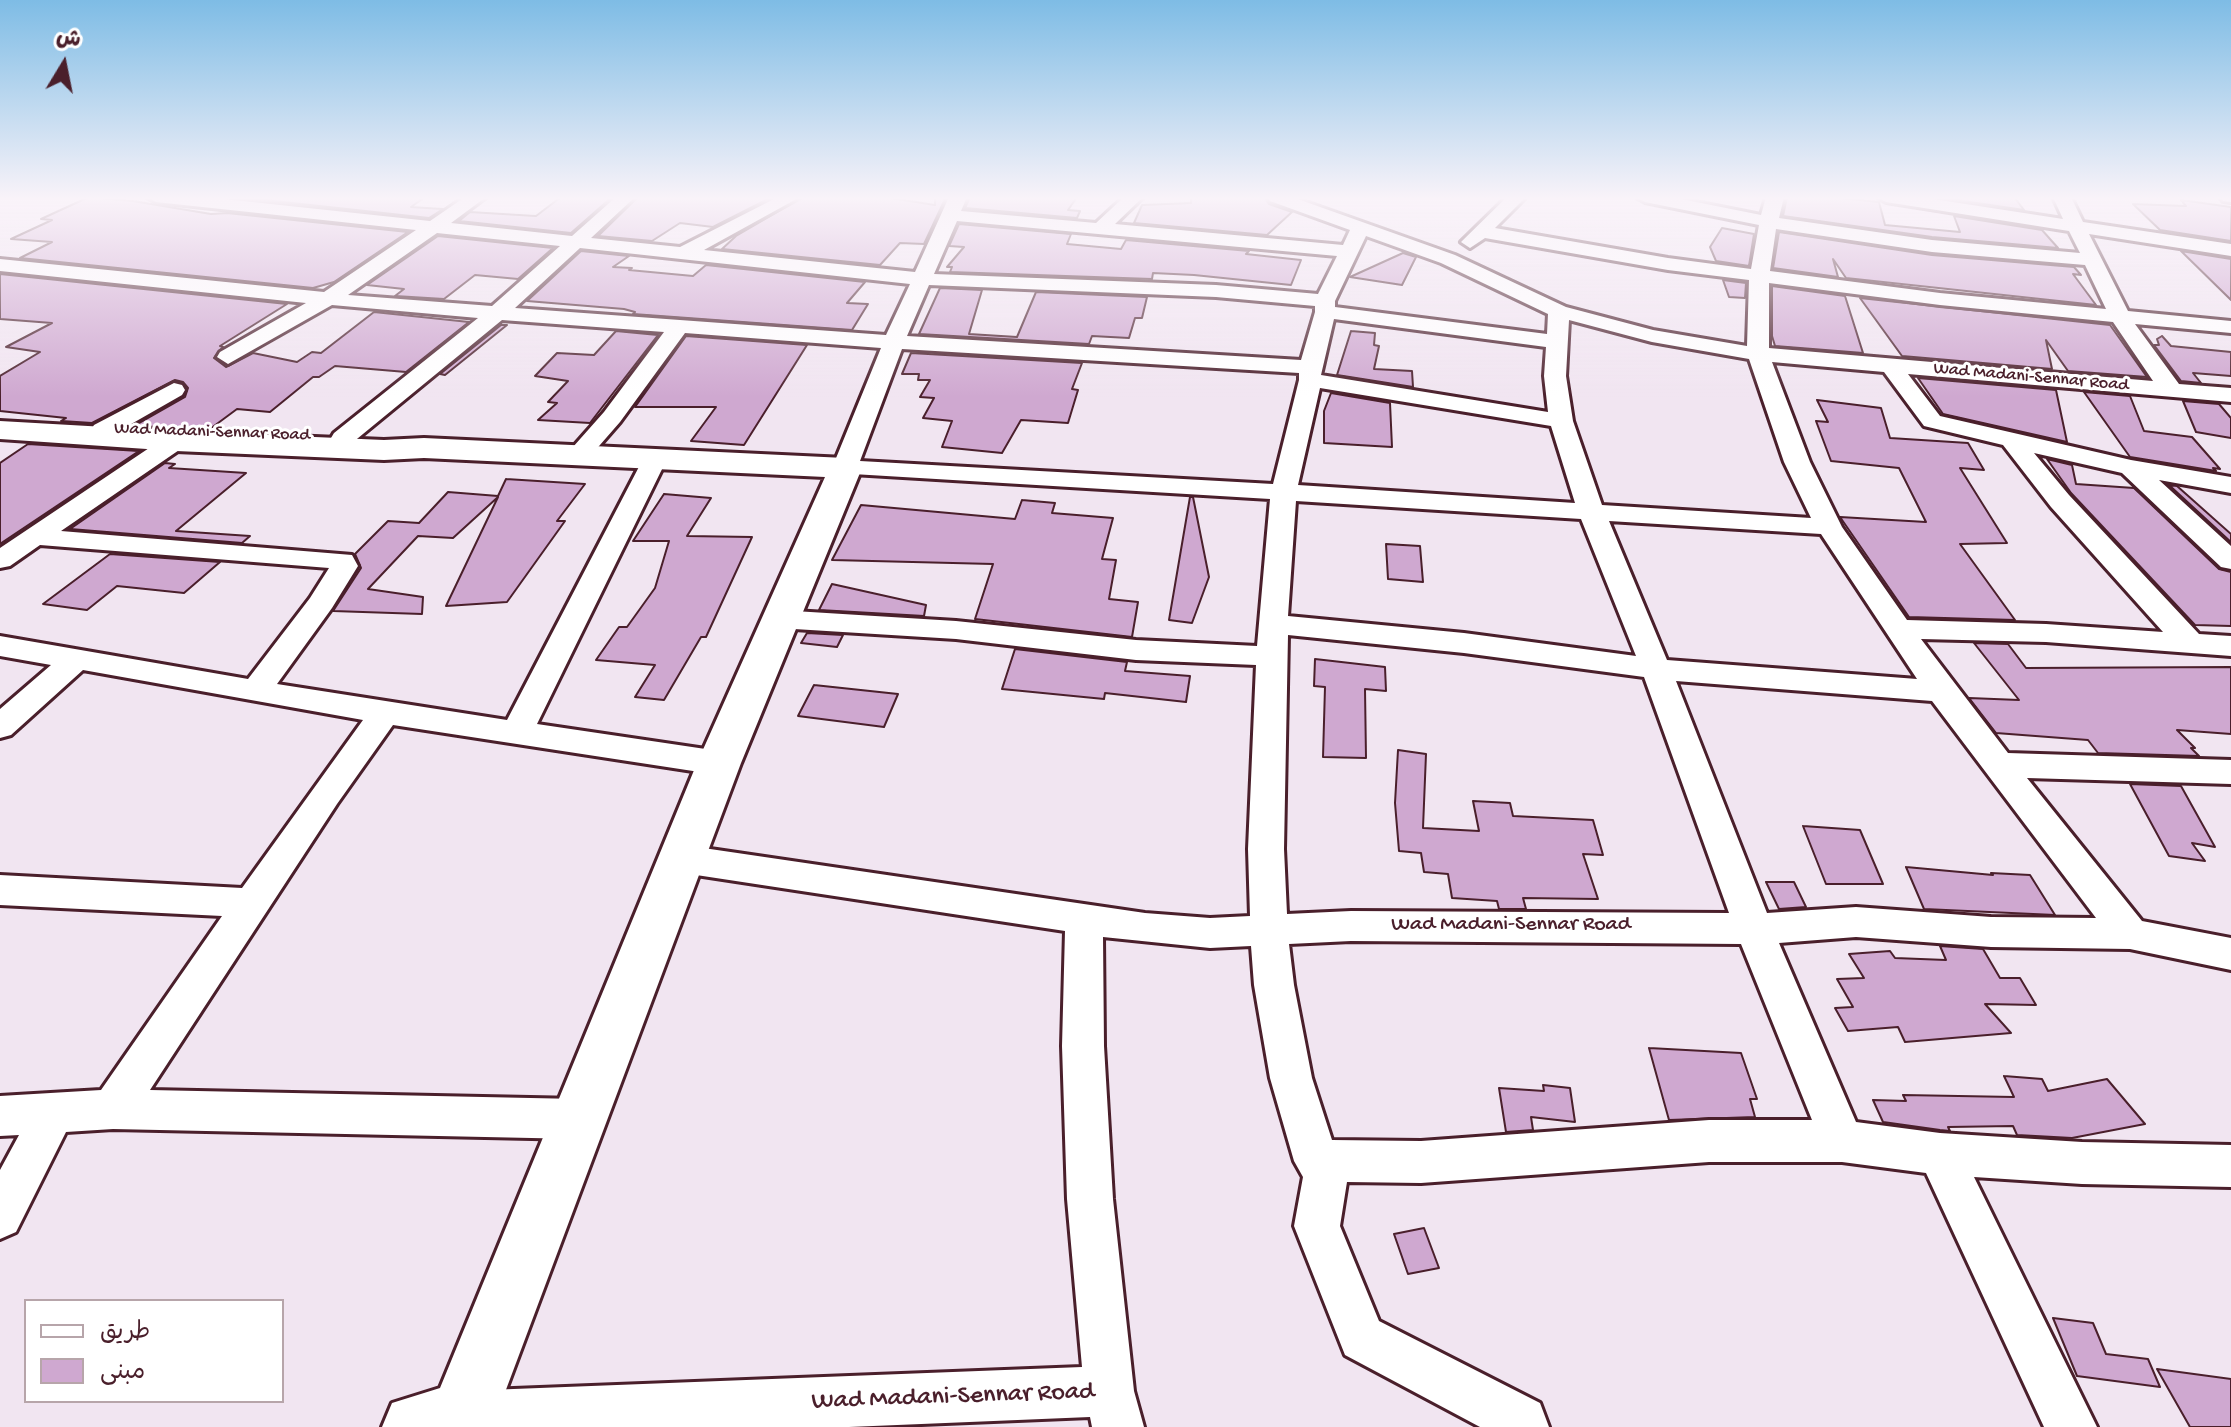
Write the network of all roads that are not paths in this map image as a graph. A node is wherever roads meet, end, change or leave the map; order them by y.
1 (381, 264) edge
2 (552, 264) edge
3 (781, 264) edge
4 (928, 264) edge
5 (1345, 264) edge
6 (1455, 264) edge
7 (1672, 264) edge
8 (1762, 264) edge
9 (2095, 264) edge
10 (0, 265) edge
11 (38, 269) junction
12 (1760, 275) junction
13 (921, 279) junction
14 (0, 288) edge
15 (328, 299) junction
16 (1325, 306) junction
17 (497, 313) junction
18 (2121, 318) junction
19 (680, 325) junction
20 (1557, 326) junction
21 (2231, 327) edge
22 (894, 342) junction
23 (1758, 354) junction
24 (228, 357) dead end
25 (1891, 366) junction
26 (1310, 373) junction
27 (174, 390) dead end
28 (2172, 390) junction
29 (2231, 395) edge
30 (0, 418) edge
31 (1561, 421) junction
32 (0, 430) edge
33 (103, 430) junction
34 (343, 438) junction
35 (176, 441) junction
36 (2013, 442) junction
37 (424, 448) junction
38 (577, 456) junction
39 (654, 461) junction
40 (845, 468) junction
41 (2131, 468) junction
42 (2231, 485) edge
43 (1284, 492) junction
44 (1592, 513) junction
45 (1829, 527) junction
46 (35, 537) junction
47 (0, 560) edge
48 (2231, 561) edge
49 (778, 619) junction
50 (1273, 624) junction
51 (1899, 629) junction
52 (2192, 645) junction
53 (0, 646) edge
54 (2231, 646) edge
55 (1271, 656) junction
56 (77, 659) junction
57 (1656, 669) junction
58 (257, 689) junction
59 (1941, 691) junction
60 (385, 713) junction
61 (0, 727) edge
62 (516, 734) junction
63 (719, 763) junction
64 (1997, 765) junction
65 (2231, 772) edge
66 (683, 859) junction
67 (0, 890) edge
68 (252, 903) junction
69 (1084, 917) junction
70 (1754, 929) junction
71 (1269, 931) junction
72 (2130, 934) junction
73 (2231, 954) edge
74 (113, 1109) junction
75 (53, 1114) junction
76 (0, 1116) edge
77 (578, 1119) junction
78 (1842, 1141) junction
79 (1940, 1154) junction
80 (1316, 1161) junction
81 (2231, 1166) edge
82 (0, 1216) edge
83 (1113, 1409) edge
84 (445, 1424) edge
85 (1523, 1427) edge
86 (2071, 1427) edge

1 - 15 street
2 - 17 street
3 - 13 street, Wad Madani-Sennar Road
4 - 13 street, Wad Madani-Sennar Road
5 - 16 street
6 - 20 street, Wad Madani-Sennar Road
7 - 12 street
8 - 12 street
9 - 18 street, Wad Madani-Sennar Road
10 - 11 street
11 - 14 street
11 - 15 street
12 - 18 street
12 - 23 street
13 - 16 street, Wad Madani-Sennar Road
13 - 22 street, Wad Madani-Sennar Road
15 - 17 street
15 - 24 street
16 - 20 street, Wad Madani-Sennar Road
16 - 26 street
17 - 19 street
17 - 34 street
18 - 21 street
18 - 28 street, Wad Madani-Sennar Road
19 - 22 street
19 - 38 street
20 - 23 street, Wad Madani-Sennar Road
20 - 31 street
22 - 26 street
22 - 40 street, Wad Madani-Sennar Road
23 - 25 street, Wad Madani-Sennar Road
23 - 45 street
25 - 28 street, Wad Madani-Sennar Road
25 - 36 street, Wad Madani-Sennar Road
26 - 31 street
26 - 43 street
27 - 33 street
28 - 29 street, Wad Madani-Sennar Road
30 - 33 street, Wad Madani-Sennar Road
31 - 44 street
32 - 35 street, Wad Madani-Sennar Road
33 - 34 street, Wad Madani-Sennar Road
34 - 37 street, Wad Madani-Sennar Road
35 - 37 street, Wad Madani-Sennar Road
35 - 46 street
36 - 41 street, Wad Madani-Sennar Road
36 - 52 street
37 - 38 street, Wad Madani-Sennar Road
38 - 39 street, Wad Madani-Sennar Road
39 - 40 street, Wad Madani-Sennar Road
39 - 62 street
40 - 43 street
40 - 49 street, Wad Madani-Sennar Road
41 - 42 street, Wad Madani-Sennar Road
41 - 48 street
43 - 44 street
43 - 50 street
44 - 45 street
44 - 57 street
45 - 51 street
46 - 47 street
46 - 58 street
49 - 55 street
49 - 63 street, Wad Madani-Sennar Road
50 - 55 street
50 - 57 street
51 - 52 street
51 - 59 street
52 - 54 street
53 - 56 street
55 - 71 street
56 - 58 street
56 - 61 street
57 - 59 street
57 - 70 street
58 - 60 street
59 - 64 street
60 - 62 street
60 - 68 street
62 - 63 street
63 - 66 street, Wad Madani-Sennar Road
64 - 65 street
64 - 72 street
66 - 69 street, Wad Madani-Sennar Road
66 - 77 street, Wad Madani-Sennar Road
67 - 68 street
68 - 74 street
69 - 71 street, Wad Madani-Sennar Road
69 - 83 street, Wad Madani-Sennar Road
70 - 71 street, Wad Madani-Sennar Road
70 - 72 street, Wad Madani-Sennar Road
70 - 78 street
71 - 80 street
72 - 73 street, Wad Madani-Sennar Road
74 - 75 street
74 - 77 street
75 - 76 street
75 - 82 street
77 - 84 street, Wad Madani-Sennar Road
78 - 79 street
78 - 80 street
79 - 81 street
79 - 86 street
80 - 85 street
83 - 84 street, Wad Madani-Sennar Road

